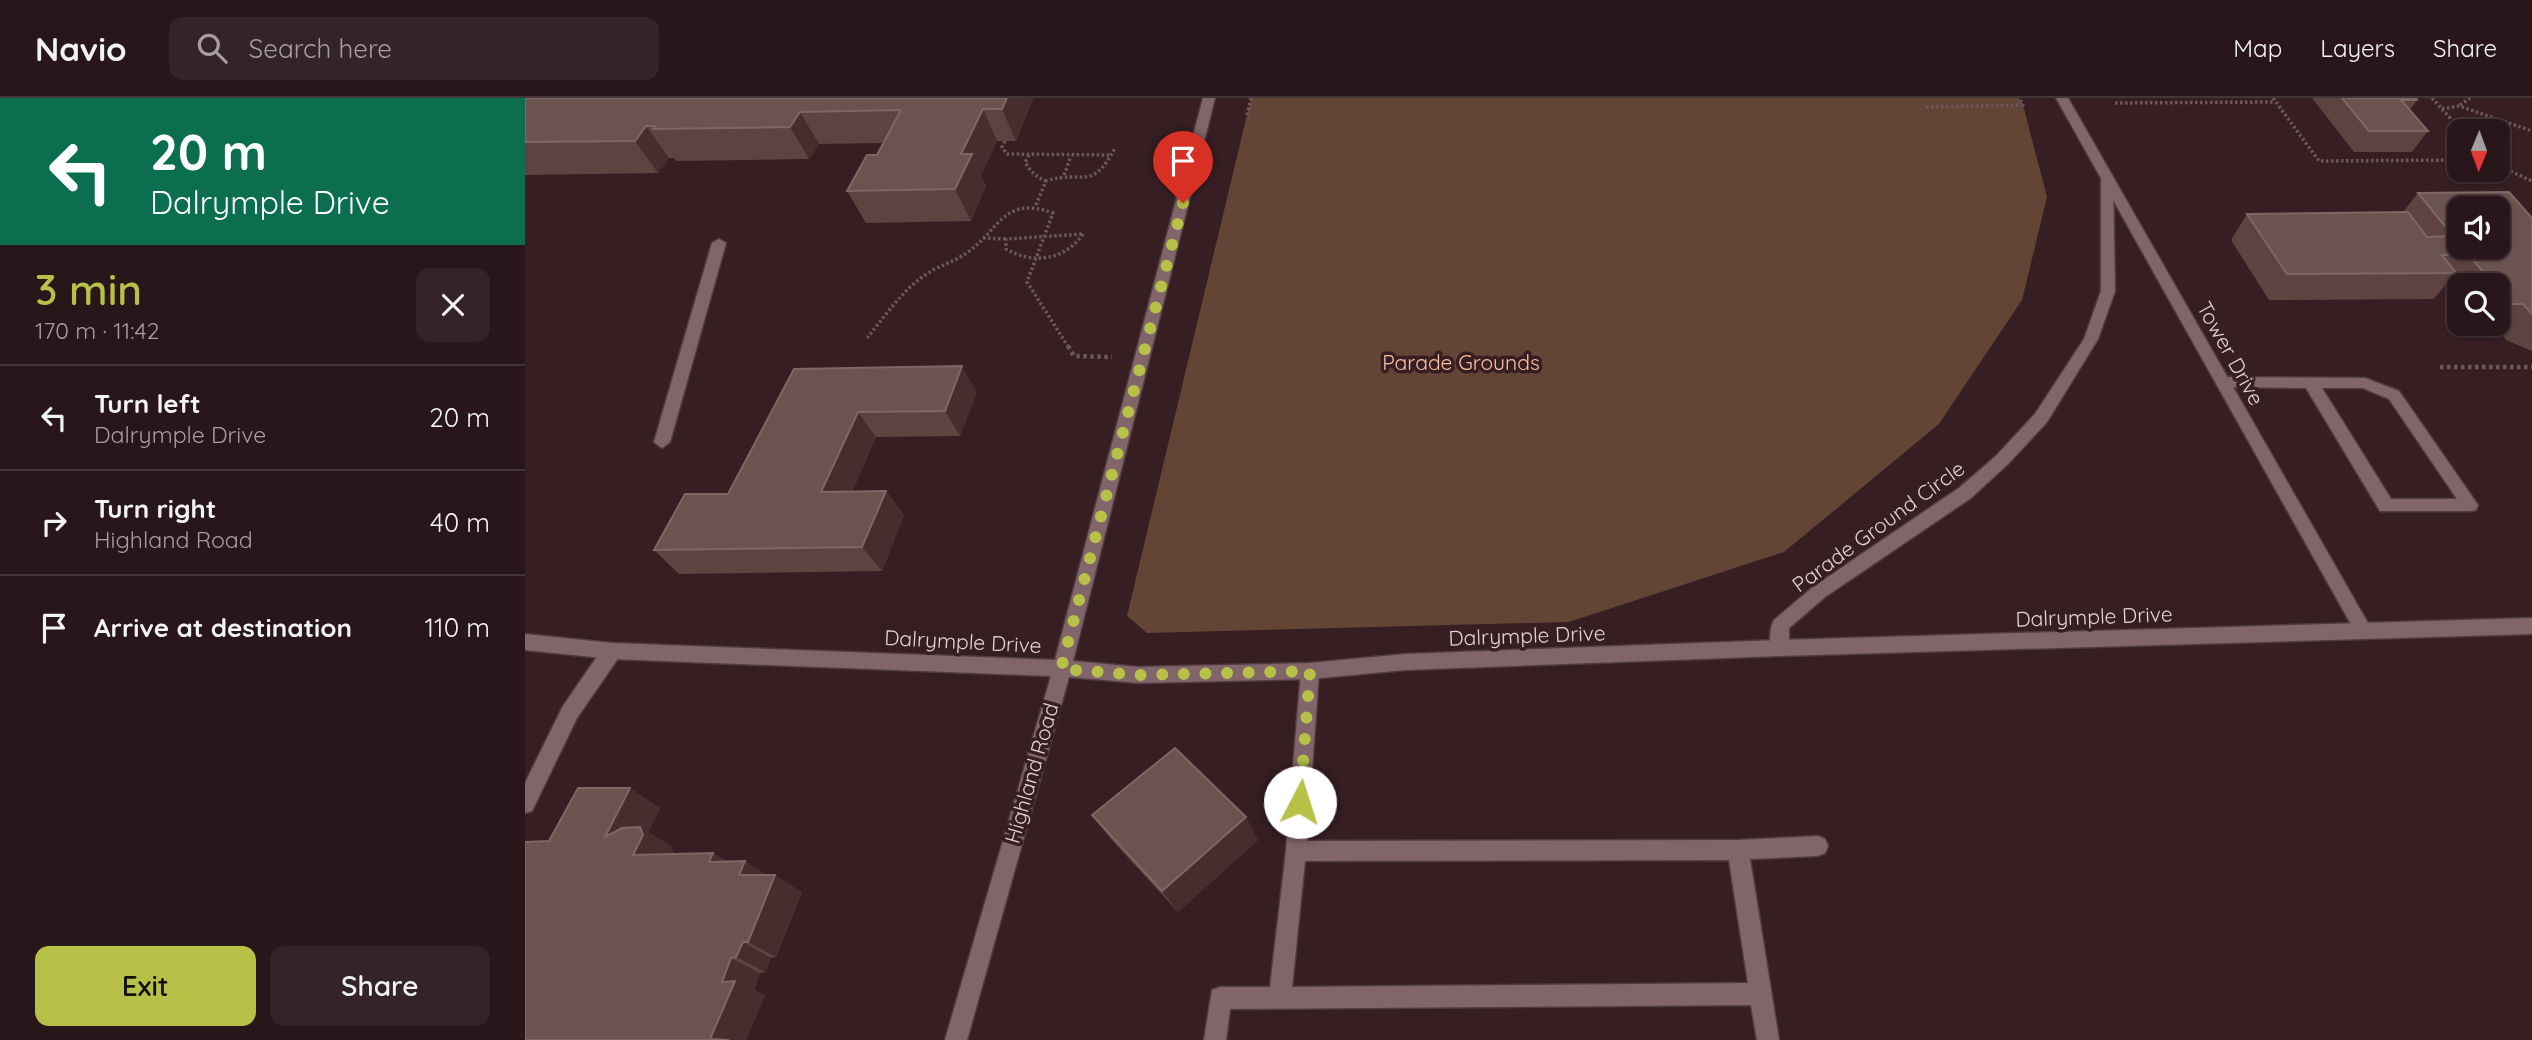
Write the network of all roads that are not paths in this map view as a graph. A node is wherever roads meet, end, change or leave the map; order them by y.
1 (1209, 98) edge
2 (2062, 98) edge
3 (2107, 177) junction
4 (719, 243) dead end
5 (2224, 382) junction
6 (2310, 382) junction
7 (662, 442) dead end
8 (2532, 626) edge
9 (2363, 630) junction
10 (525, 642) edge
11 (1780, 649) junction
12 (612, 651) junction
13 (1061, 669) junction
14 (1310, 671) junction
15 (525, 804) edge
16 (1818, 846) dead end
17 (1738, 850) junction
18 (1296, 851) junction
19 (1761, 994) junction
20 (1280, 998) junction
21 (956, 1040) edge
22 (1215, 1040) edge
23 (1768, 1040) edge

1 - 13 street, Highland Road
2 - 3 street, Tower Drive
3 - 5 street, Tower Drive
3 - 11 street, Parade Ground Circle
4 - 7 street
5 - 6 street
5 - 9 street, Tower Drive
6 - 6 street
8 - 9 street, Dalrymple Drive
9 - 11 street, Dalrymple Drive
10 - 12 street, Dalrymple Drive
11 - 14 street, Dalrymple Drive
12 - 13 street, Dalrymple Drive
12 - 15 street
13 - 14 street, Dalrymple Drive
13 - 21 street, Highland Road
14 - 18 street
16 - 17 street
17 - 18 street
17 - 19 street
18 - 20 street
19 - 20 street
19 - 23 street
20 - 22 street

